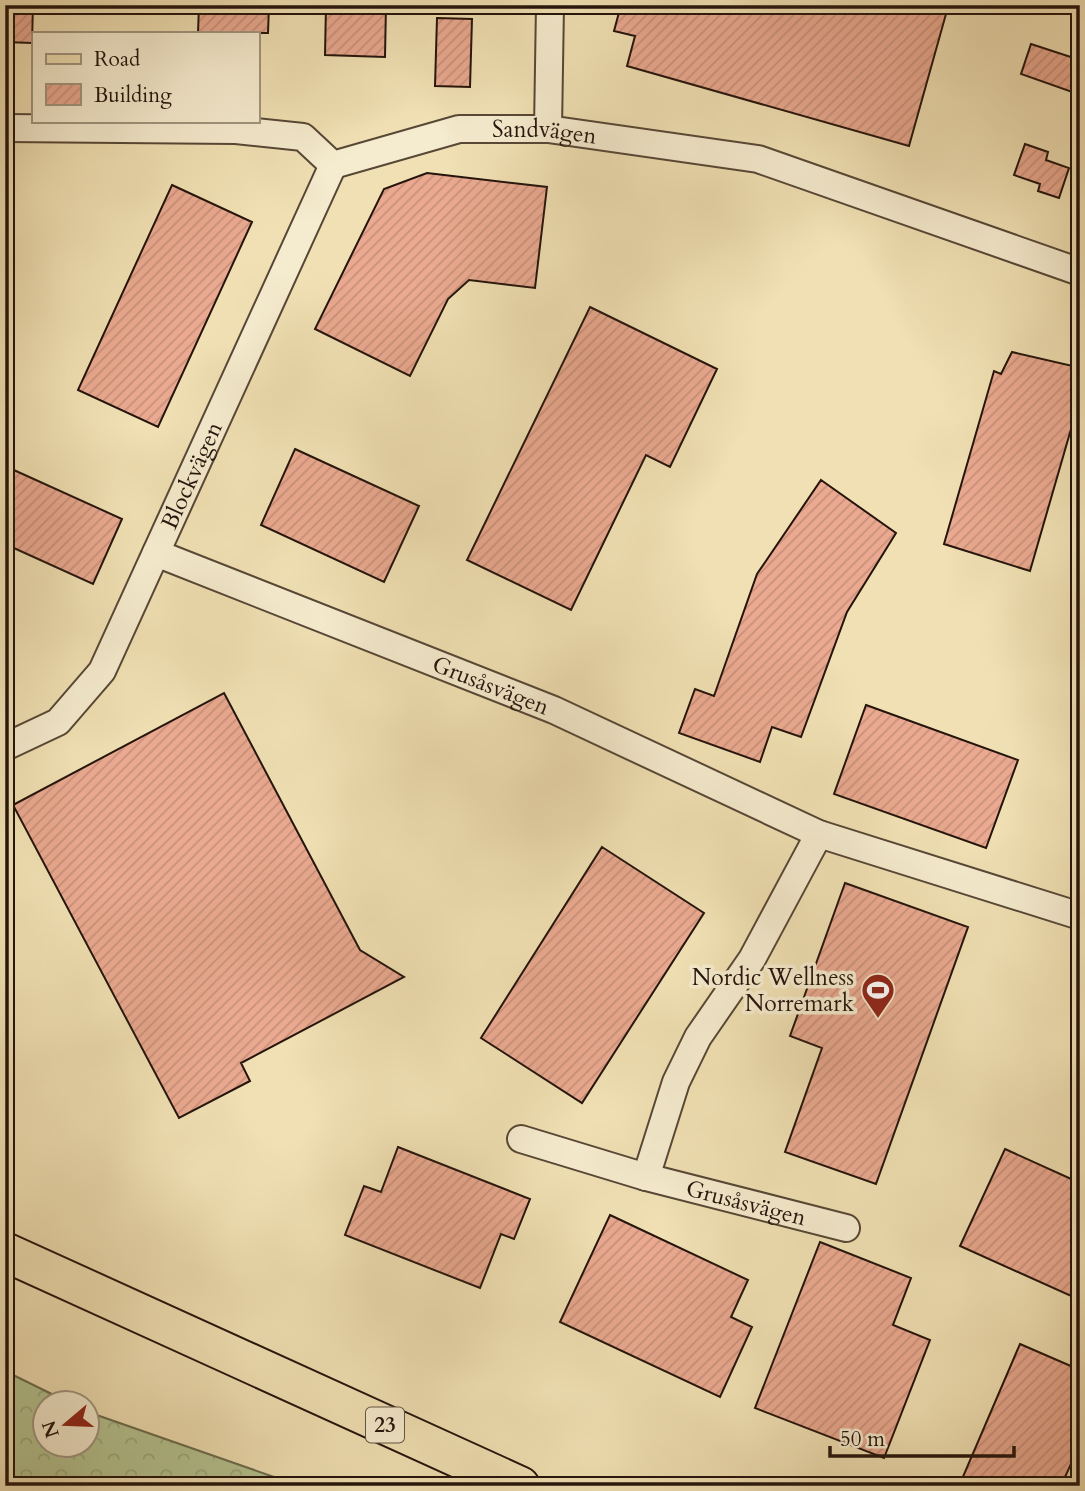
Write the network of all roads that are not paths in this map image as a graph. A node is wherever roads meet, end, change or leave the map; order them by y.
1 (550, 5) edge
2 (5, 128) edge
3 (548, 129) junction
4 (333, 165) junction
5 (1080, 272) edge
6 (156, 553) junction
7 (5, 747) edge
8 (819, 834) junction
9 (1080, 916) edge
10 (520, 1139) dead end
11 (646, 1177) junction
12 (846, 1228) dead end
13 (5, 1252) edge
14 (5, 1280) edge
15 (461, 1486) edge
16 (520, 1486) edge

1 - 3 street
2 - 4 street
3 - 4 street, Sandvägen
3 - 5 street, Sandvägen
4 - 6 street, Blockvägen
6 - 7 street, Blockvägen
6 - 8 street, Grusåsvägen
8 - 9 street, Grusåsvägen
8 - 11 street
10 - 11 street, Grusåsvägen
11 - 12 street, Grusåsvägen
13 - 16 main road, 23
14 - 15 main road, 23

